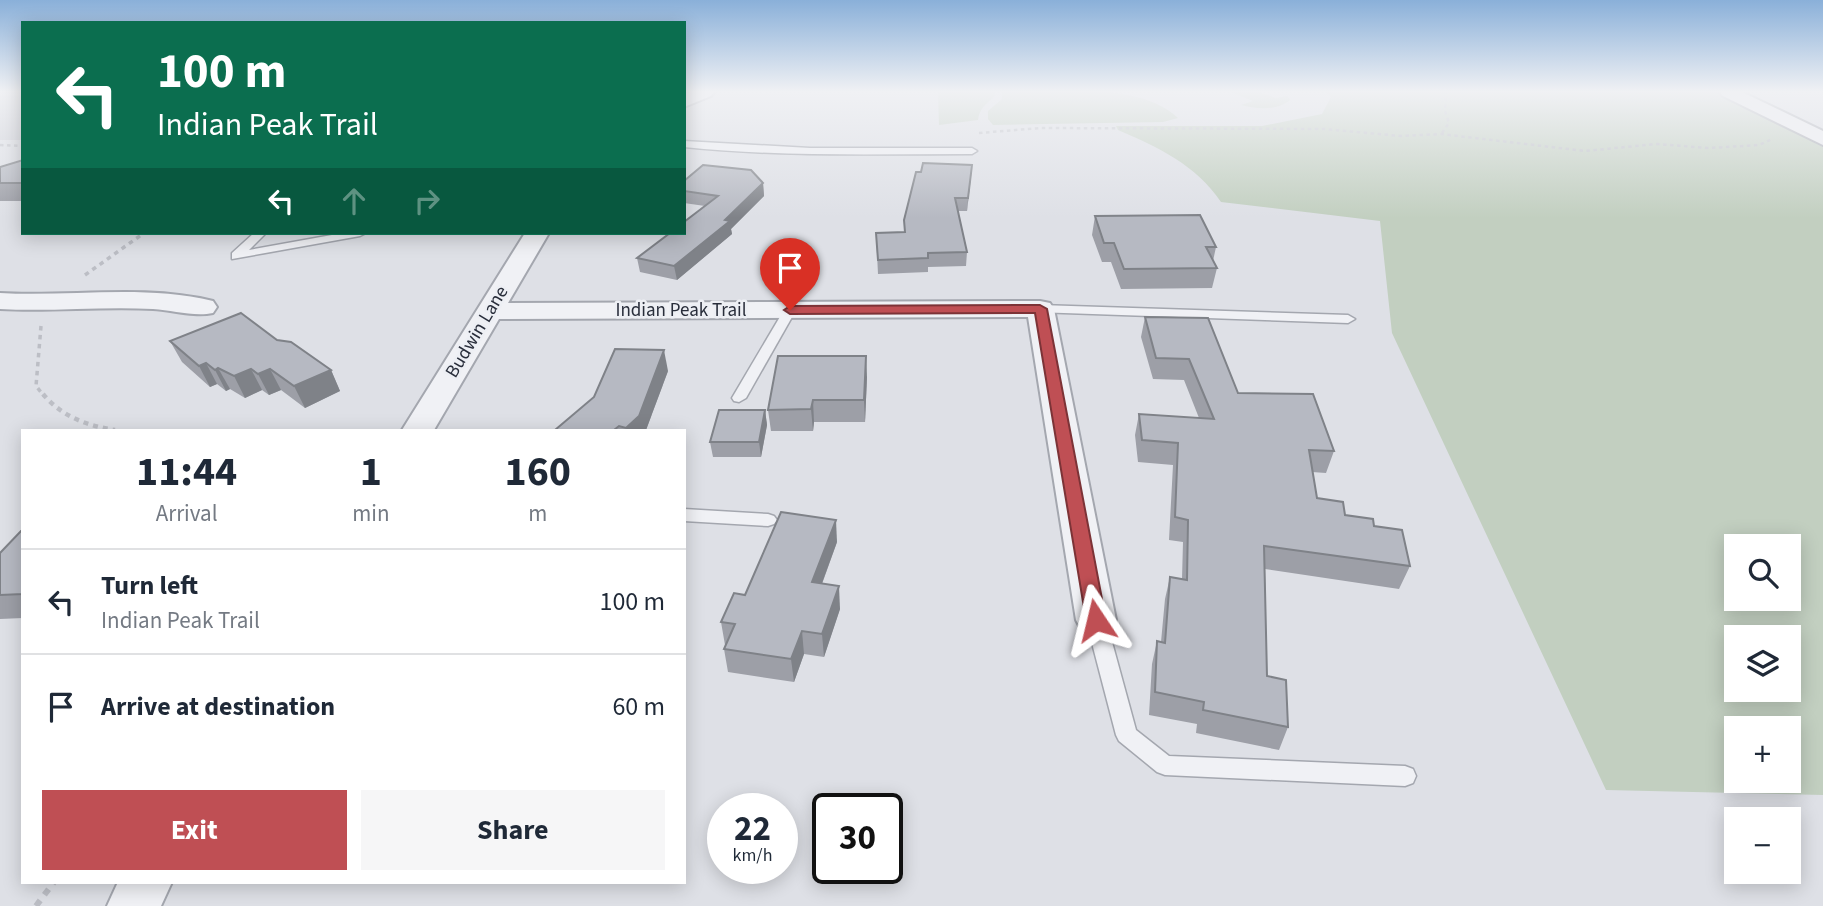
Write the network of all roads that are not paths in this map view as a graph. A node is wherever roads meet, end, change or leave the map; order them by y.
1 (686, 144) edge
2 (972, 151) dead end
3 (258, 235) edge
4 (346, 235) edge
5 (536, 235) edge
6 (0, 302) edge
7 (203, 307) dead end
8 (1040, 309) junction
9 (790, 310) junction
10 (489, 311) junction
11 (1348, 319) dead end
12 (739, 398) dead end
13 (419, 429) edge
14 (686, 515) edge
15 (768, 520) dead end
16 (1096, 620) joint
17 (1405, 776) dead end
18 (146, 884) edge
19 (133, 906) edge

1 - 2 lane
3 - 4 lane
5 - 10 street, Budwin Lane
6 - 7 street
8 - 9 street, Indian Peak Trail
8 - 11 lane
8 - 16 street
9 - 10 street, Indian Peak Trail
9 - 12 lane
10 - 13 street, Budwin Lane
14 - 15 lane
16 - 17 lane
18 - 19 street

